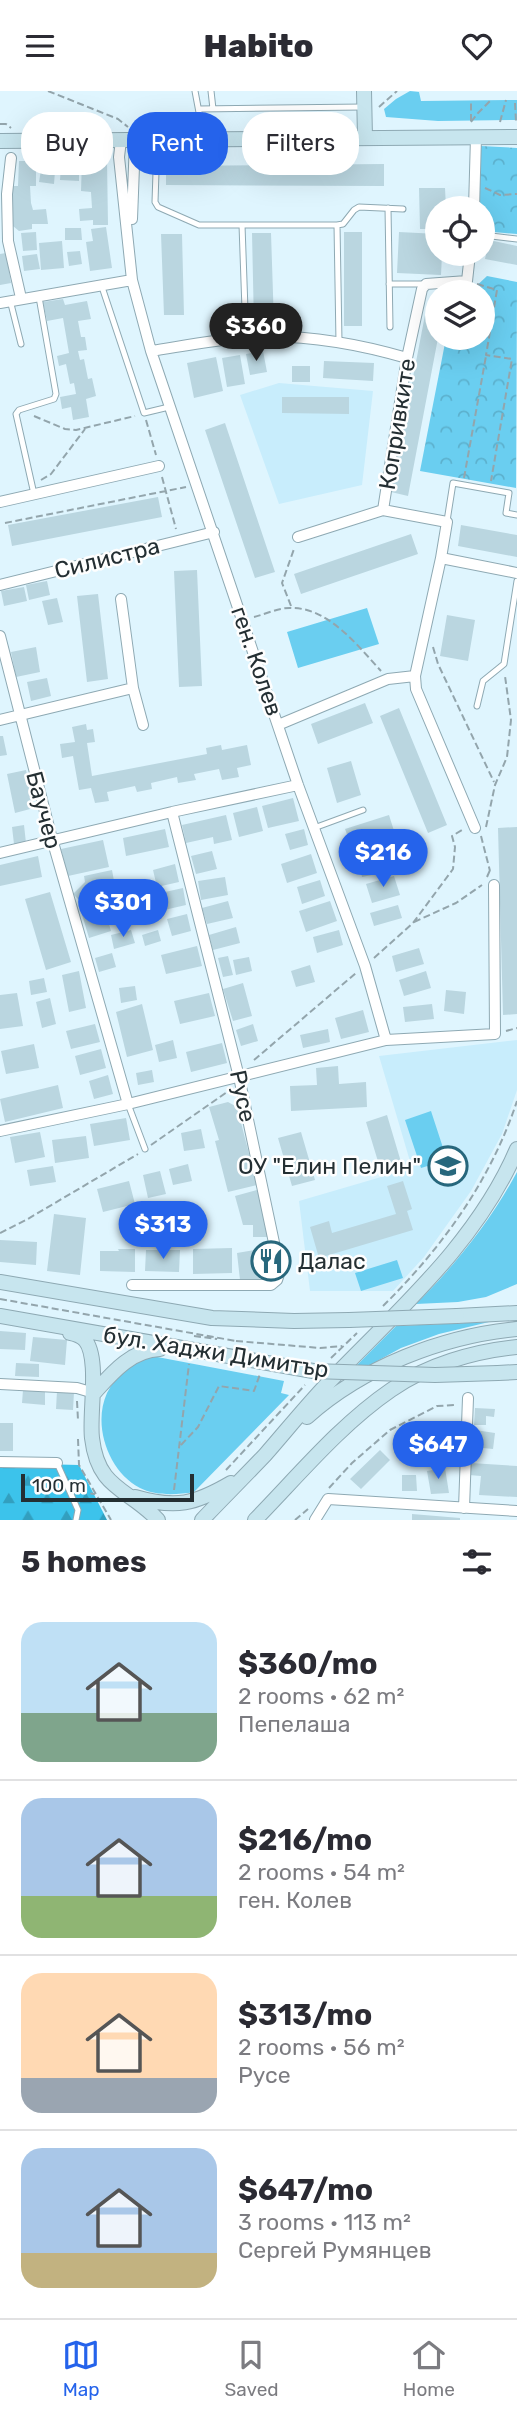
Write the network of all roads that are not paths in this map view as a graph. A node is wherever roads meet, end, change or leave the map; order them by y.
1 (195, 91) edge
2 (211, 91) edge
3 (364, 91) edge
4 (371, 107) junction
5 (199, 109) junction
6 (213, 109) junction
7 (200, 112) edge
8 (365, 137) junction
9 (476, 137) junction
10 (517, 137) edge
11 (228, 139) edge
12 (127, 140) edge
13 (0, 141) edge
14 (127, 142) edge
15 (11, 158) dead end
16 (156, 175) edge
17 (474, 196) edge
18 (387, 208) junction
19 (403, 209) dead end
20 (242, 225) junction
21 (337, 225) junction
22 (495, 236) edge
23 (517, 239) edge
24 (132, 280) junction
25 (389, 284) junction
26 (425, 284) edge
27 (102, 285) junction
28 (425, 285) edge
29 (38, 295) junction
30 (10, 300) edge
31 (390, 327) dead end
32 (246, 338) junction
33 (339, 342) junction
34 (21, 344) dead end
35 (151, 351) junction
36 (407, 358) junction
37 (169, 407) junction
38 (159, 466) dead end
39 (33, 489) junction
40 (0, 502) edge
41 (383, 510) junction
42 (517, 515) edge
43 (447, 521) junction
44 (214, 532) junction
45 (298, 537) road end
46 (441, 558) junction
47 (517, 573) edge
48 (517, 581) edge
49 (0, 585) edge
50 (121, 599) dead end
51 (516, 601) edge
52 (508, 635) junction
53 (0, 636) edge
54 (517, 637) edge
55 (415, 676) junction
56 (133, 688) junction
57 (477, 706) dead end
58 (19, 715) junction
59 (0, 720) edge
60 (143, 725) dead end
61 (278, 725) junction
62 (298, 785) junction
63 (363, 810) dead end
64 (172, 812) junction
65 (479, 826) road end
66 (314, 828) junction
67 (52, 839) junction
68 (0, 853) edge
69 (494, 885) road end
70 (386, 1040) junction
71 (242, 1078) junction
72 (128, 1104) junction
73 (0, 1131) edge
74 (145, 1149) road end
75 (517, 1149) edge
76 (0, 1282) edge
77 (132, 1285) dead end
78 (517, 1303) edge
79 (517, 1313) edge
80 (491, 1315) junction
81 (0, 1316) edge
82 (46, 1324) junction
83 (517, 1329) edge
84 (517, 1347) edge
85 (188, 1350) junction
86 (510, 1374) edge
87 (0, 1384) edge
88 (94, 1393) junction
89 (467, 1401) road end
90 (264, 1455) junction
91 (0, 1462) edge
92 (57, 1463) joint
93 (247, 1473) junction
94 (123, 1494) junction
95 (464, 1508) junction
96 (517, 1511) edge
97 (76, 1520) edge
98 (158, 1520) edge
99 (202, 1520) edge
100 (255, 1520) edge
101 (315, 1520) edge

1 - 5 lane
2 - 6 lane
3 - 4 main road
4 - 6 lane
4 - 8 main road
5 - 6 lane
5 - 7 lane
8 - 9 main road
8 - 11 main road
9 - 10 main road
9 - 17 street
12 - 13 main road
14 - 24 street, ген. Колев
15 - 30 street
16 - 20 lane
18 - 19 lane
18 - 21 lane
18 - 25 lane
20 - 21 lane
20 - 32 lane
21 - 33 lane
22 - 23 lane
24 - 27 street
24 - 35 street, ген. Колев
25 - 26 lane
25 - 31 lane
27 - 29 street
27 - 37 lane
28 - 36 street, Копривките
29 - 30 street
29 - 39 lane
30 - 34 lane
32 - 33 street
32 - 35 street
33 - 36 street
35 - 37 street, ген. Колев
36 - 41 street, Копривките
37 - 44 street, ген. Колев
38 - 39 street
39 - 40 street
41 - 43 street, Копривките
41 - 45 street, Копривките
42 - 43 lane
43 - 46 street
44 - 49 street, Силистра
44 - 61 street, ген. Колев
46 - 47 street
46 - 55 street
48 - 51 lane
50 - 56 street
51 - 52 lane
52 - 54 lane
52 - 57 lane
53 - 58 street, Баучер
55 - 61 street
55 - 65 street
56 - 58 street
56 - 60 street
58 - 59 street
58 - 67 street, Баучер
61 - 62 street, ген. Колев
62 - 64 street
62 - 66 street, ген. Колев
63 - 66 lane
64 - 67 street
64 - 71 street, Русе
66 - 70 street, ген. Колев
67 - 68 street
67 - 72 street, Баучер
69 - 70 street
70 - 71 street
71 - 72 street
71 - 77 street, Русе
72 - 73 street
72 - 74 lane
75 - 90 main road
76 - 80 main road, бул. Хаджи Димитър, bridge
78 - 80 main road
79 - 80 main road, бул. Хаджи Димитър
81 - 82 main road, бул. Хаджи Димитър
82 - 85 main road, бул. Хаджи Димитър
82 - 88 main road
83 - 90 main road
84 - 100 main road
85 - 86 main road, бул. Хаджи Димитър, bridge
85 - 88 main road
87 - 88 street
88 - 94 main road
89 - 95 street
90 - 93 main road
91 - 92 street
92 - 97 lane
93 - 94 main road
93 - 99 main road
94 - 98 main road
95 - 96 street
95 - 101 street

